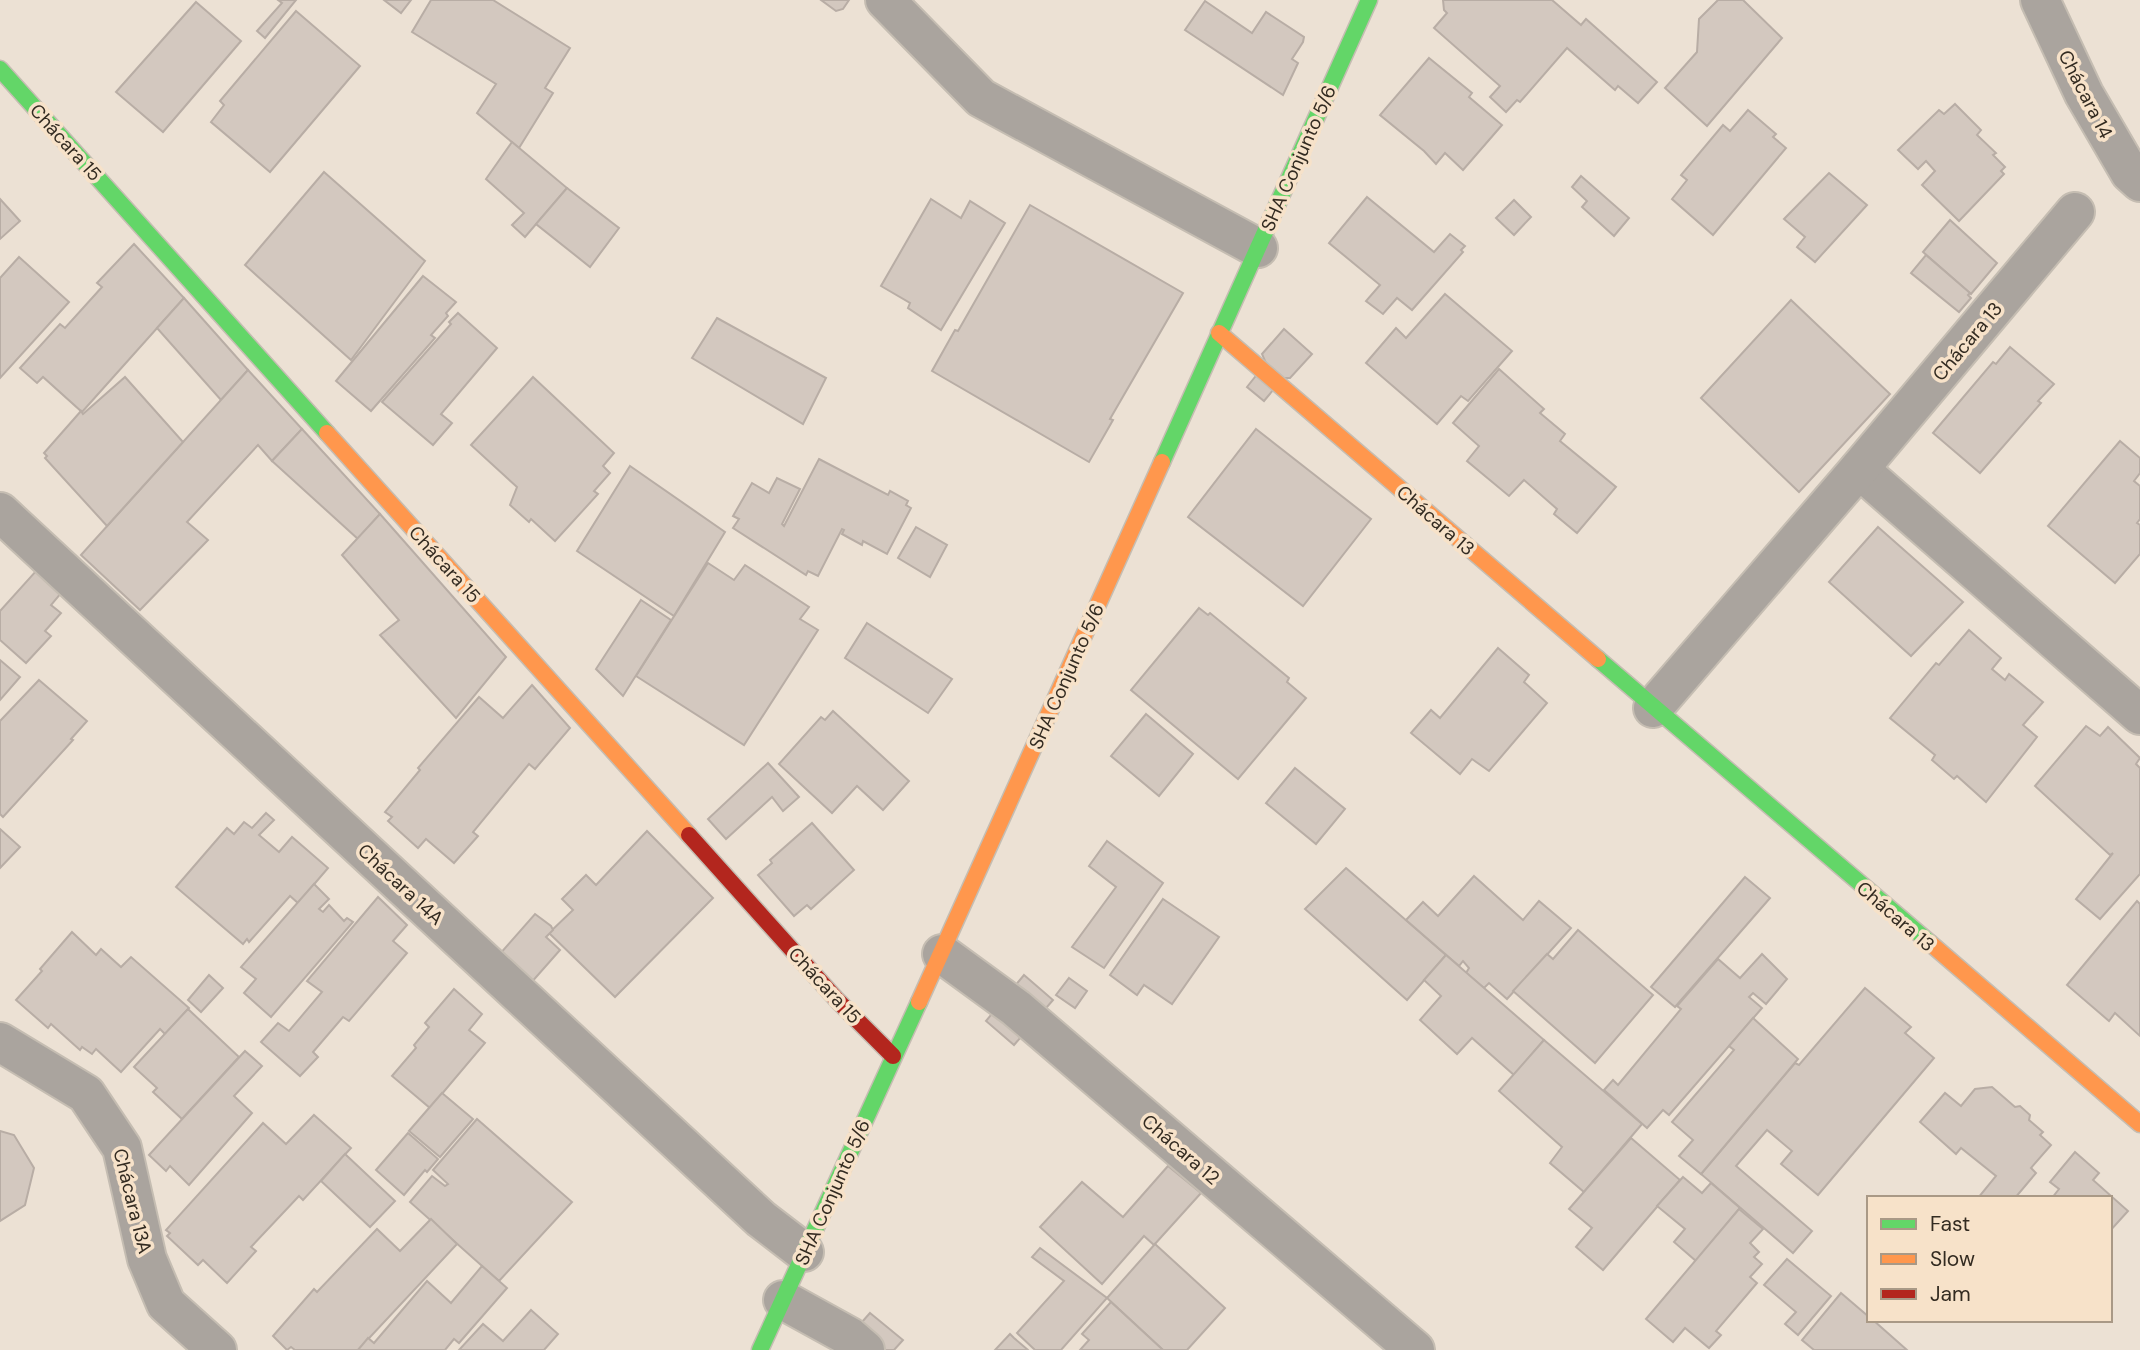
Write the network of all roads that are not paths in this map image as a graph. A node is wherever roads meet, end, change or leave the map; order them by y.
1 (885, 0) edge
2 (1369, 0) edge
3 (2040, 0) edge
4 (0, 69) edge
5 (2140, 182) edge
6 (2075, 212) dead end
7 (1258, 248) junction
8 (1219, 333) junction
9 (1859, 469) junction
10 (0, 512) edge
11 (1653, 708) junction
12 (2140, 715) edge
13 (942, 954) junction
14 (0, 1042) edge
15 (893, 1056) junction
16 (2140, 1124) edge
17 (804, 1252) junction
18 (783, 1300) junction
19 (217, 1350) edge
20 (760, 1350) edge
21 (865, 1350) edge
22 (1415, 1350) edge

1 - 7 street
2 - 7 street, SHA Conjunto 5/6
3 - 5 street, Chácara 14
4 - 15 street, Chácara 15
6 - 9 street, Chácara 13
7 - 8 street, SHA Conjunto 5/6
8 - 11 street, Chácara 13
8 - 13 street, SHA Conjunto 5/6
9 - 11 street, Chácara 13
9 - 12 street
10 - 17 street, Chácara 14A
11 - 16 street, Chácara 13
13 - 15 street, SHA Conjunto 5/6
13 - 22 street, Chácara 12
14 - 19 street, Chácara 13A
15 - 17 street, SHA Conjunto 5/6
17 - 18 street, SHA Conjunto 5/6
18 - 20 street, SHA Conjunto 5/6
18 - 21 street

